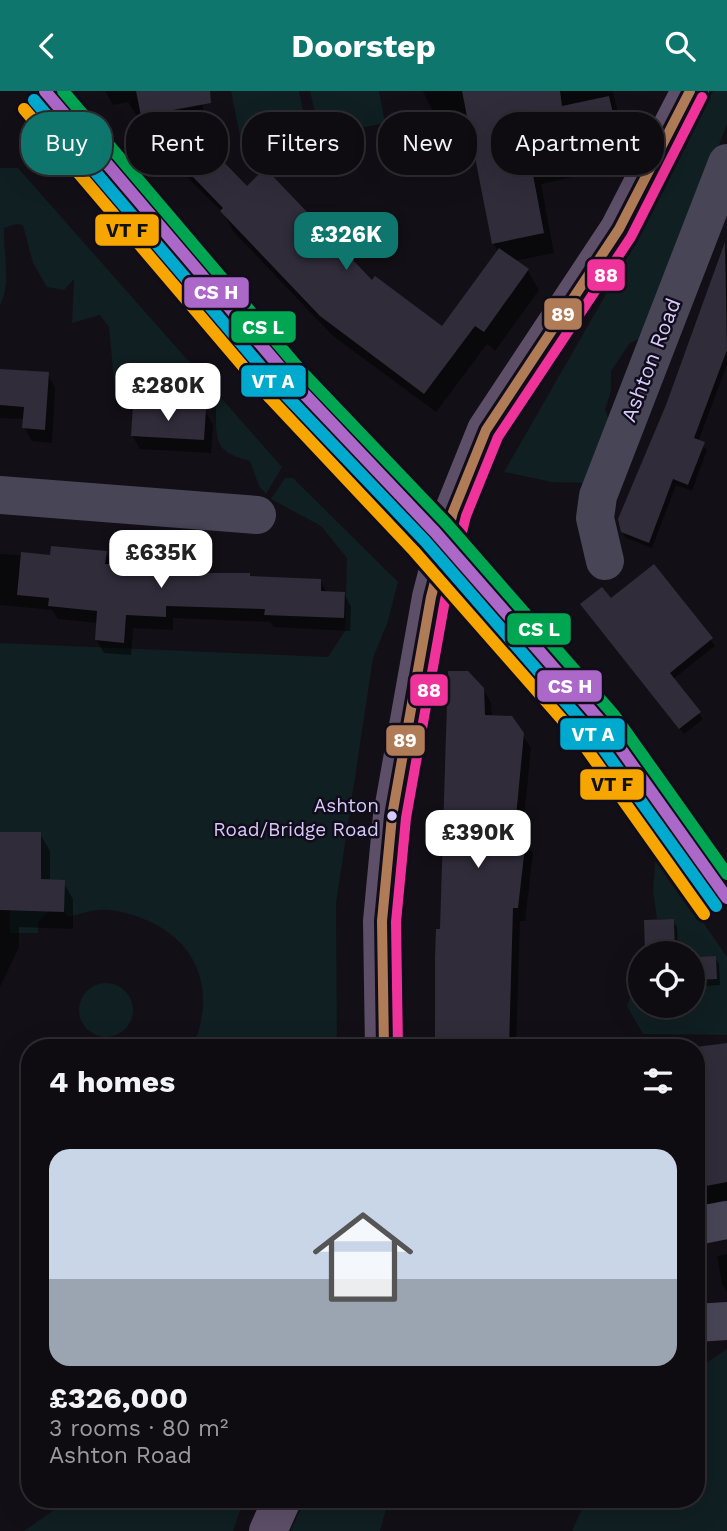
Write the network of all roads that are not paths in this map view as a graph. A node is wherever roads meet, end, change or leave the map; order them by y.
1 (690, 91) edge
2 (727, 163) edge
3 (0, 495) edge
4 (250, 506) dead end
5 (605, 561) dead end
6 (384, 1039) edge
7 (727, 1220) edge
8 (705, 1224) edge
9 (727, 1321) edge
10 (705, 1322) edge
11 (278, 1508) edge
12 (268, 1531) edge

1 - 6 main road
2 - 5 street, Ashton Road
3 - 4 street
7 - 8 street
9 - 10 street
11 - 12 main road

